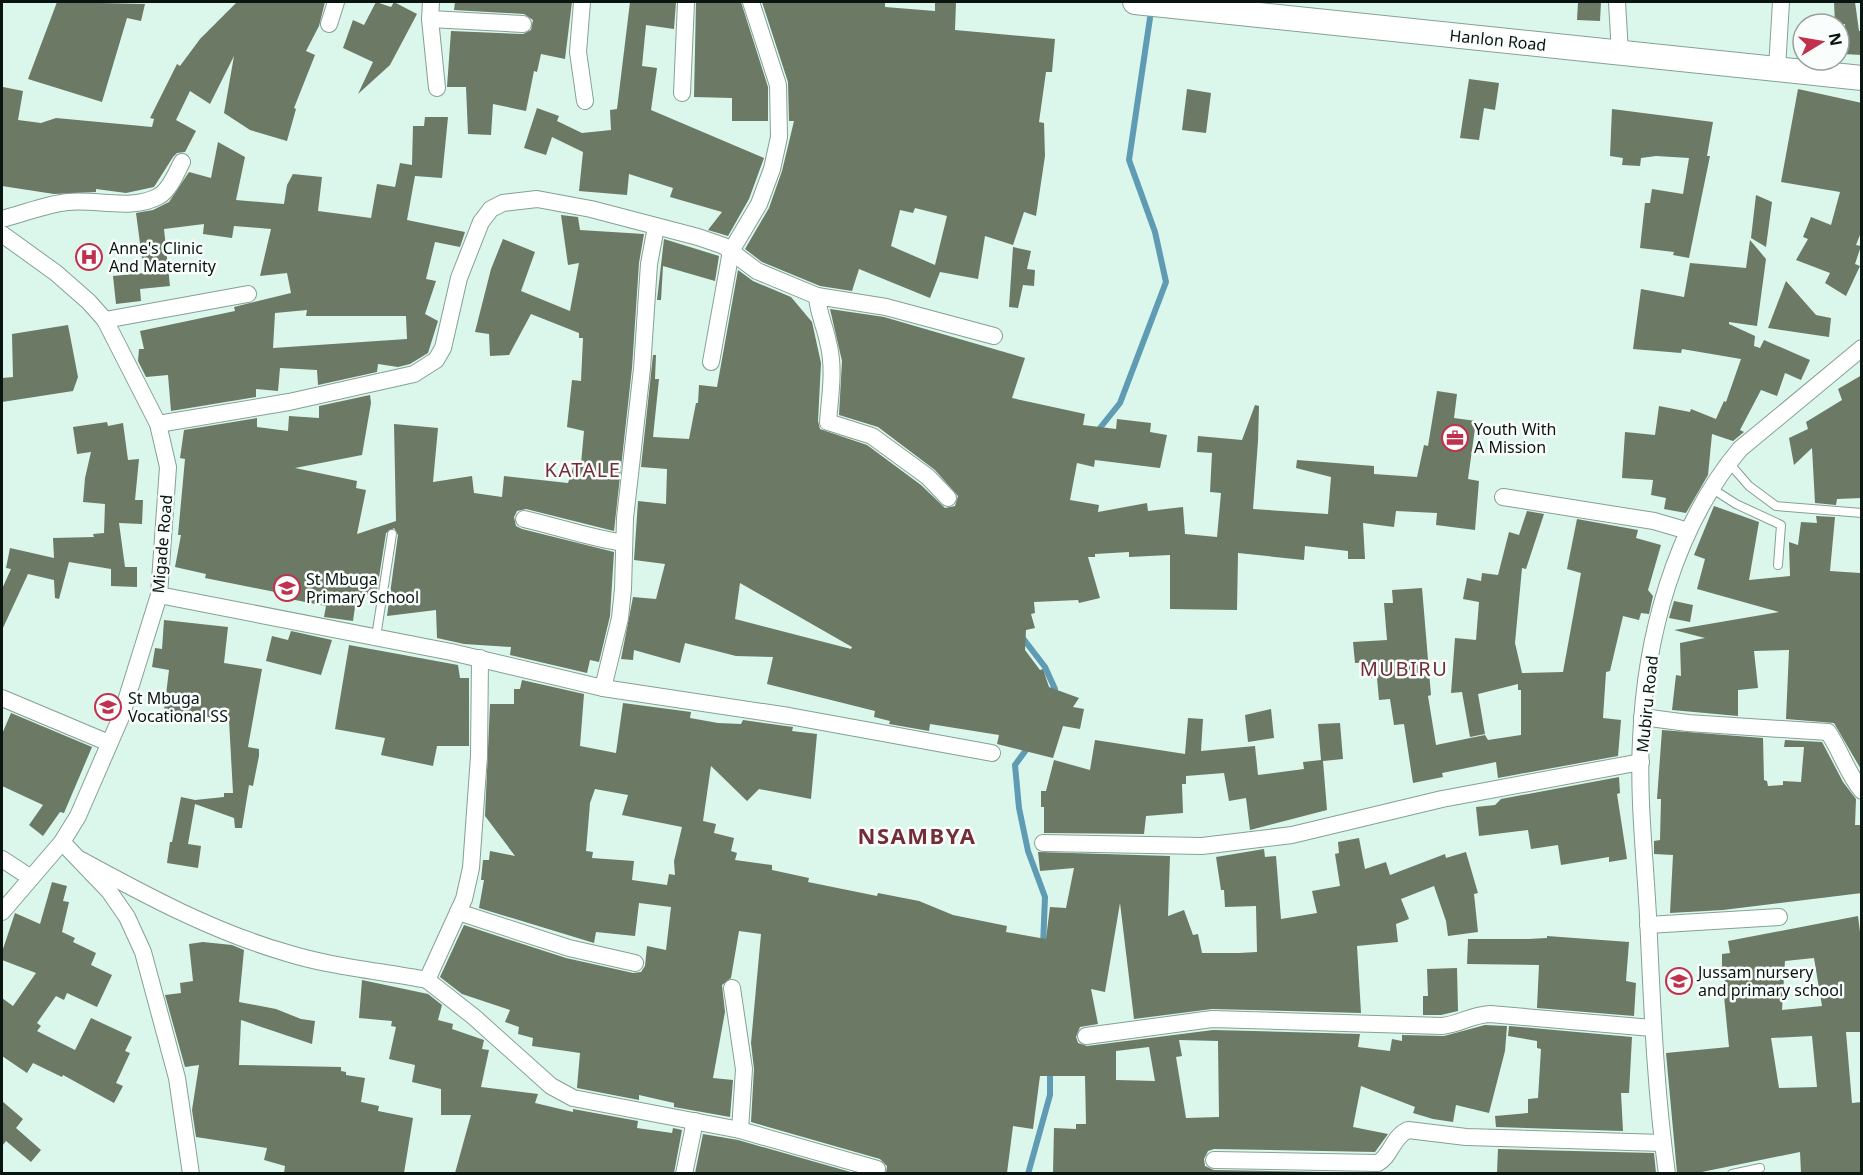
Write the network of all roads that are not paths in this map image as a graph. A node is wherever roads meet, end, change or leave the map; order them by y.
1 (336, 2) edge
2 (431, 2) edge
3 (582, 2) edge
4 (686, 2) edge
5 (751, 2) edge
6 (1135, 2) edge
7 (1617, 2) edge
8 (1781, 2) edge
9 (430, 19) junction
10 (329, 24) dead end
11 (523, 24) dead end
12 (1620, 53) junction
13 (1777, 68) junction
14 (1862, 78) edge
15 (437, 88) dead end
16 (682, 93) dead end
17 (585, 101) dead end
18 (182, 162) dead end
19 (2, 219) edge
20 (656, 227) junction
21 (2, 234) edge
22 (731, 251) junction
23 (248, 294) dead end
24 (817, 296) junction
25 (105, 320) junction
26 (994, 336) dead end
27 (1862, 348) edge
28 (711, 362) dead end
29 (158, 424) junction
30 (1729, 462) junction
31 (1711, 488) junction
32 (1503, 497) dead end
33 (948, 498) dead end
34 (1862, 513) edge
35 (524, 519) dead end
36 (1688, 531) junction
37 (392, 534) dead end
38 (624, 543) junction
39 (1778, 565) dead end
40 (159, 595) junction
41 (376, 637) junction
42 (480, 658) junction
43 (603, 688) junction
44 (2, 698) edge
45 (1642, 717) junction
46 (109, 743) junction
47 (992, 753) dead end
48 (1641, 762) junction
49 (1862, 791) edge
50 (62, 842) junction
51 (1043, 843) dead end
52 (2, 859) edge
53 (81, 860) junction
54 (31, 878) junction
55 (2, 912) edge
56 (458, 912) junction
57 (1779, 917) dead end
58 (1648, 925) junction
59 (635, 963) dead end
60 (427, 980) junction
61 (732, 988) dead end
62 (1652, 1028) junction
63 (1086, 1036) dead end
64 (694, 1121) junction
65 (740, 1130) junction
66 (1663, 1143) junction
67 (1214, 1160) dead end
68 (1760, 1168) dead end
69 (877, 1169) dead end
70 (190, 1173) edge
71 (684, 1173) edge
72 (1667, 1173) edge
73 (1732, 1173) edge

1 - 10 street
2 - 9 street
3 - 17 street
4 - 16 street
5 - 22 street
6 - 12 main road, Hanlon Road
7 - 12 street
8 - 13 street
9 - 11 street
9 - 15 street
12 - 13 main road, Hanlon Road
13 - 14 main road, Hanlon Road
18 - 19 street
20 - 22 street
20 - 29 street
20 - 38 street
21 - 25 street, Migade Road
22 - 24 street
22 - 28 street
23 - 25 street
24 - 26 street
24 - 33 street
25 - 29 street, Migade Road
27 - 30 street, Mubiru Road
29 - 40 street, Migade Road
30 - 31 street, Mubiru Road
30 - 34 lane
31 - 36 street, Mubiru Road
31 - 39 lane
32 - 36 street
35 - 38 street
36 - 45 street, Mubiru Road
37 - 41 lane
38 - 43 street
40 - 41 street
40 - 46 street, Migade Road
41 - 42 street
42 - 43 street
42 - 56 street
43 - 47 street
44 - 46 street
45 - 48 street, Mubiru Road
45 - 49 street
46 - 50 street, Migade Road
48 - 51 street
48 - 58 street, Mubiru Road
50 - 53 street
50 - 54 street, Migade Road
52 - 54 street
53 - 60 street
53 - 70 street
54 - 55 street, Migade Road
56 - 59 street
56 - 60 street
57 - 58 street
58 - 62 street, Mubiru Road
60 - 64 street
61 - 65 street
62 - 63 street
62 - 66 street, Mubiru Road
64 - 65 street
64 - 71 street
65 - 69 street
66 - 67 street
66 - 72 street, Mubiru Road
68 - 73 lane

